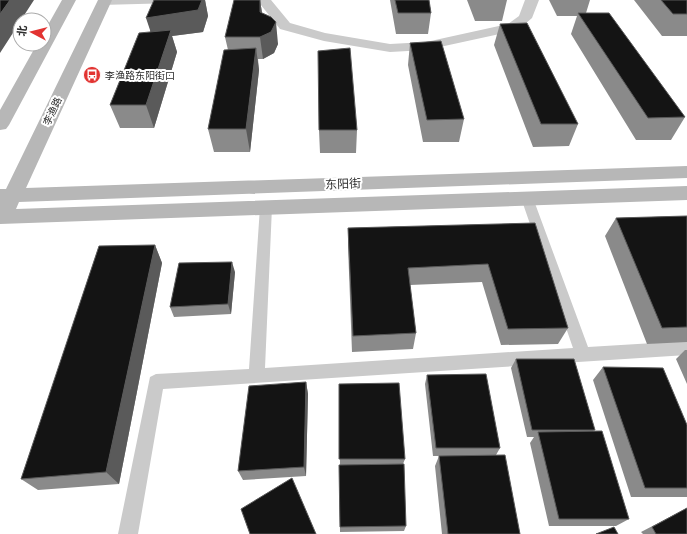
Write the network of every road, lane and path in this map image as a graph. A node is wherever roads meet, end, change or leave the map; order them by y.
1 (69, 0) edge
2 (176, 0) edge
3 (264, 0) edge
4 (532, 0) edge
5 (105, 1) edge
6 (0, 125) edge
7 (687, 172) edge
8 (687, 192) edge
9 (6, 195) edge
10 (527, 198) junction
11 (266, 208) junction
12 (1, 219) edge
13 (687, 348) edge
14 (583, 355) junction
15 (258, 375) junction
16 (128, 534) edge

1 - 6 main road
2 - 5 lane
3 - 4 street
5 - 9 main road, 李渔路
7 - 9 main road, 东阳街
8 - 10 main road, 东阳街
9 - 12 main road, 李渔路
10 - 11 main road, 东阳街
10 - 14 lane
11 - 12 main road, 东阳街
11 - 15 lane
13 - 14 lane
14 - 15 lane
15 - 16 lane

